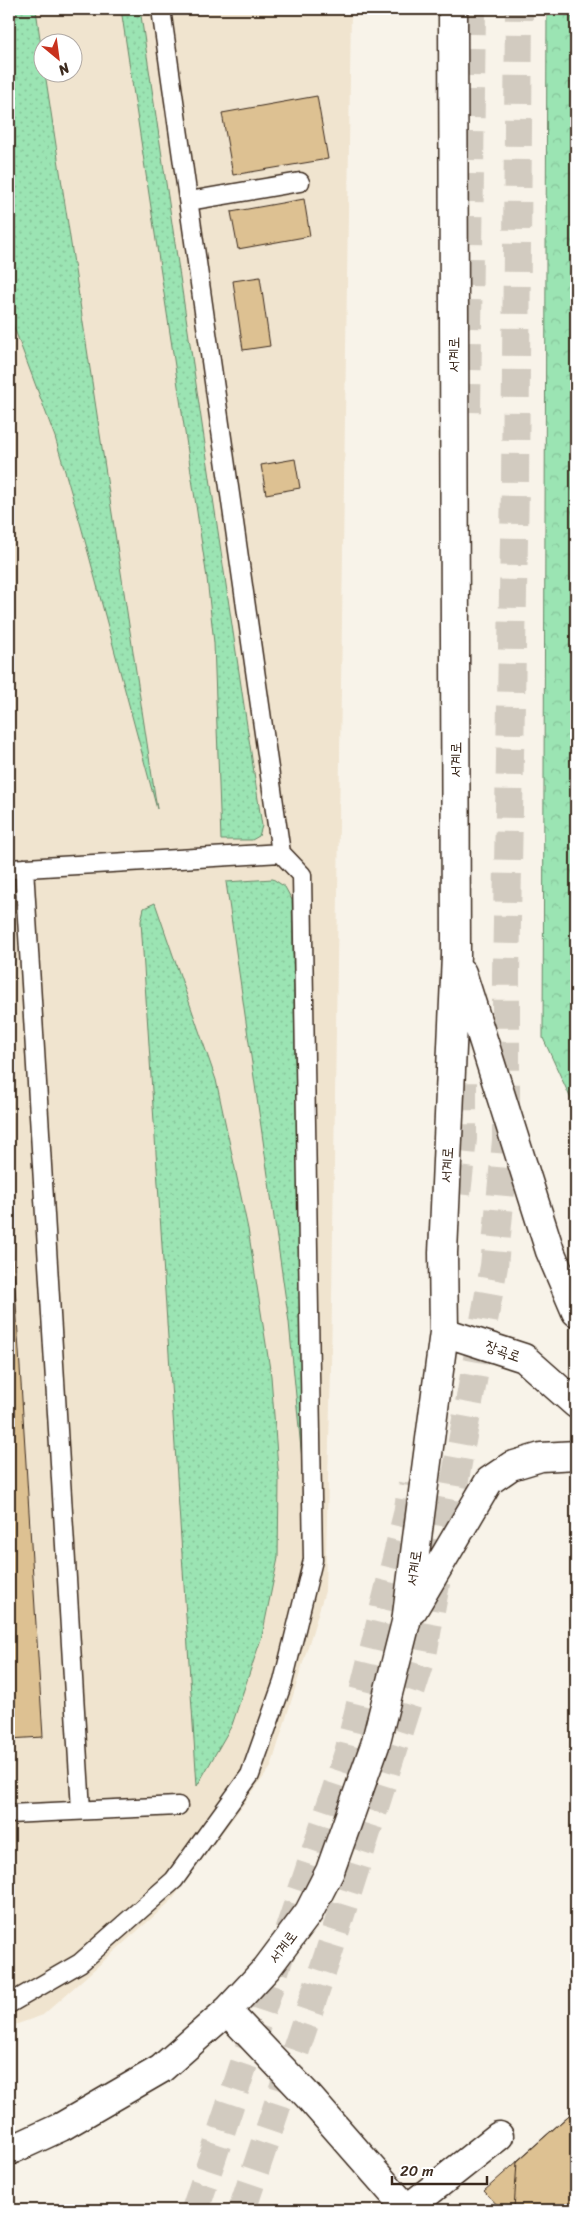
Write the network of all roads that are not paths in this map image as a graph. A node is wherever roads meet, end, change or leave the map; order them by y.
1 (161, 9) edge
2 (453, 9) edge
3 (300, 182) dead end
4 (188, 201) junction
5 (281, 853) junction
6 (16, 869) edge
7 (456, 955) junction
8 (576, 1312) edge
9 (444, 1332) junction
10 (576, 1404) edge
11 (576, 1455) edge
12 (406, 1622) junction
13 (178, 1806) dead end
14 (81, 1810) junction
15 (9, 1814) edge
16 (9, 2004) edge
17 (226, 2011) junction
18 (499, 2136) dead end
19 (9, 2151) edge

1 - 4 lane
2 - 7 main road, 서계로
3 - 4 lane
4 - 5 lane
5 - 6 lane
5 - 16 lane
6 - 14 lane
7 - 8 main road
7 - 9 main road, 서계로
9 - 10 main road, 장곡로
9 - 12 main road, 서계로
11 - 12 main road
12 - 17 main road, 서계로
13 - 14 lane
14 - 15 lane
17 - 18 main road
17 - 19 main road, 서계로

